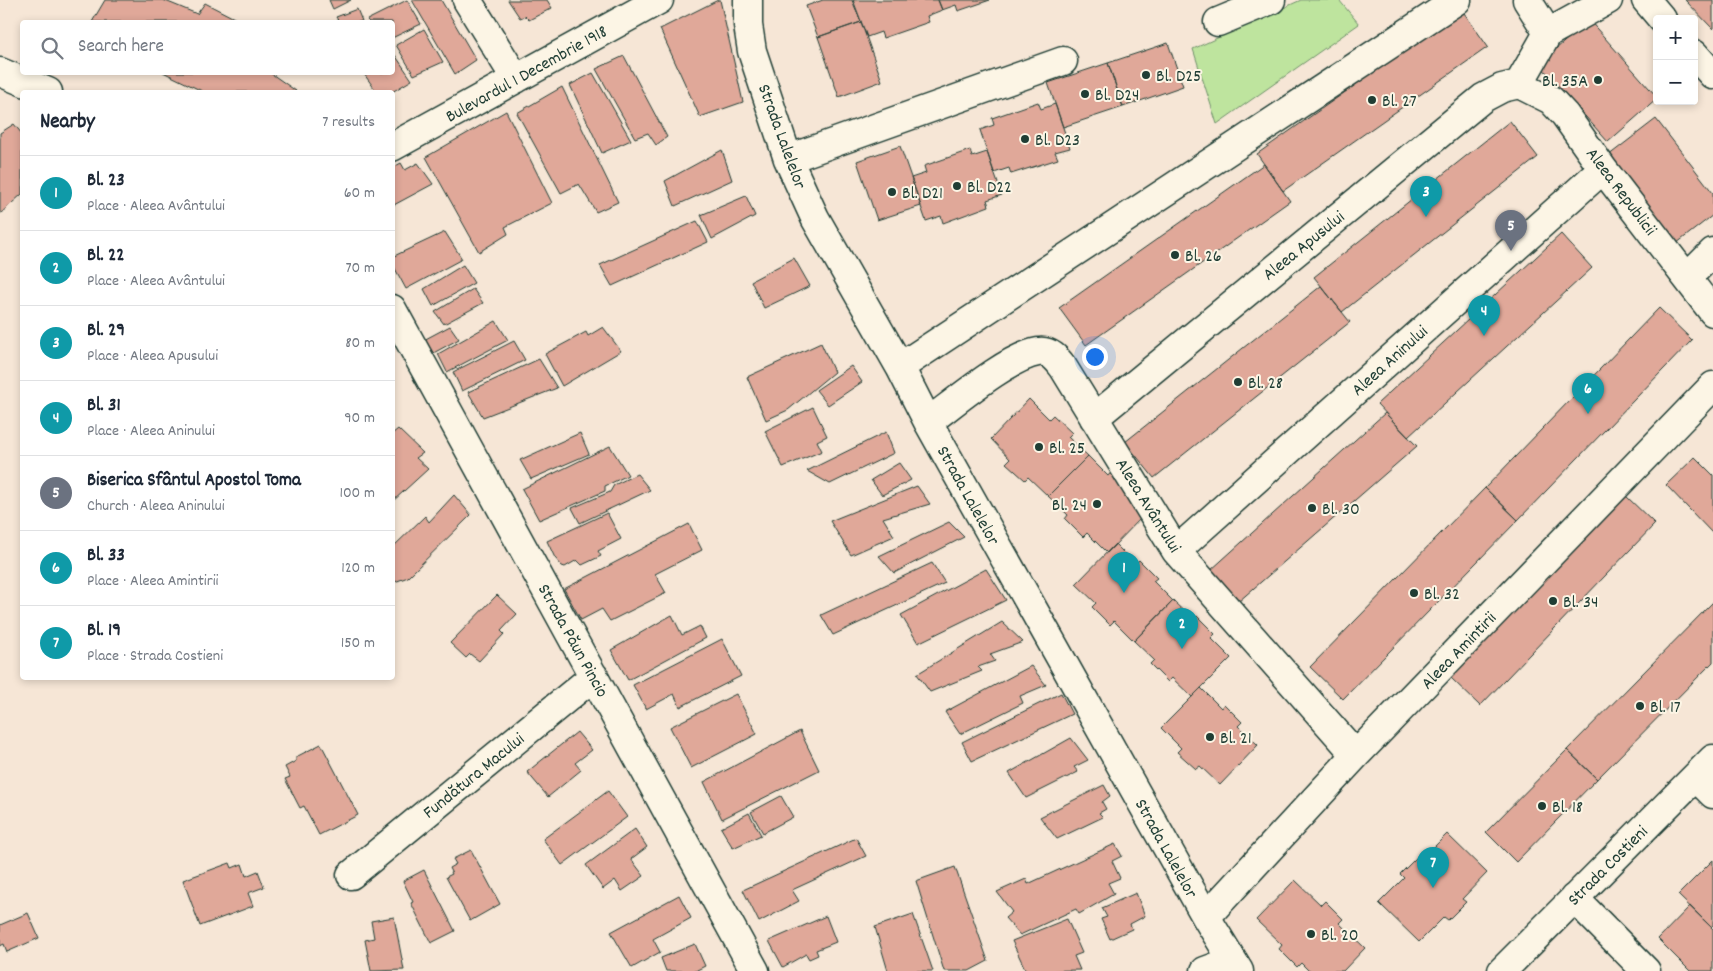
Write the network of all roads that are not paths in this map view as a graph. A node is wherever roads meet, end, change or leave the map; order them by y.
1 (467, 0) edge
2 (659, 0) edge
3 (748, 0) edge
4 (1271, 0) edge
5 (1457, 0) edge
6 (1527, 0) edge
7 (1608, 0) edge
8 (1646, 0) edge
9 (1659, 15) edge
10 (1218, 22) dead end
11 (1548, 34) junction
12 (1698, 58) edge
13 (1063, 61) dead end
14 (0, 72) edge
15 (1713, 75) edge
16 (516, 79) junction
17 (1519, 84) junction
18 (43, 90) edge
19 (395, 145) edge
20 (788, 159) junction
21 (1603, 169) junction
22 (1713, 252) edge
23 (1688, 277) junction
24 (1713, 312) edge
25 (395, 314) edge
26 (900, 367) junction
27 (1713, 386) edge
28 (1094, 418) junction
29 (928, 422) junction
30 (1176, 551) junction
31 (594, 676) junction
32 (1356, 755) junction
33 (1707, 776) edge
34 (351, 875) dead end
35 (1574, 898) junction
36 (1206, 917) junction
37 (1236, 966) edge
38 (755, 971) edge
39 (1206, 971) edge
40 (1502, 971) edge
41 (1646, 971) edge

1 - 16 street
2 - 16 street, Bulevardul 1 Decembrie 1918
3 - 20 street, Strada Lalelelor
4 - 10 street
5 - 26 street
6 - 11 street
7 - 11 street
8 - 9 street
11 - 17 street
12 - 15 street
13 - 20 street
14 - 18 street
16 - 19 street, Bulevardul 1 Decembrie 1918
17 - 21 street, Aleea Republicii
17 - 28 street, Aleea Apusului
20 - 26 street, Strada Lalelelor
21 - 23 street, Aleea Republicii
21 - 30 street, Aleea Aninului
22 - 23 street
23 - 24 street, Aleea Republicii
25 - 31 street, Strada Păun Pincio
26 - 29 street, Strada Lalelelor
27 - 32 street, Aleea Amintirii
28 - 29 street, Aleea Avântului
28 - 30 street, Aleea Avântului
29 - 36 street, Strada Lalelelor
30 - 32 street, Aleea Avântului
31 - 34 street, Fundătura Macului
31 - 38 street, Strada Păun Pincio
32 - 36 street, Aleea Amintirii
33 - 35 street, Strada Costieni
35 - 40 street, Strada Costieni
35 - 41 street
36 - 37 street, Strada Lalelelor
37 - 39 street

